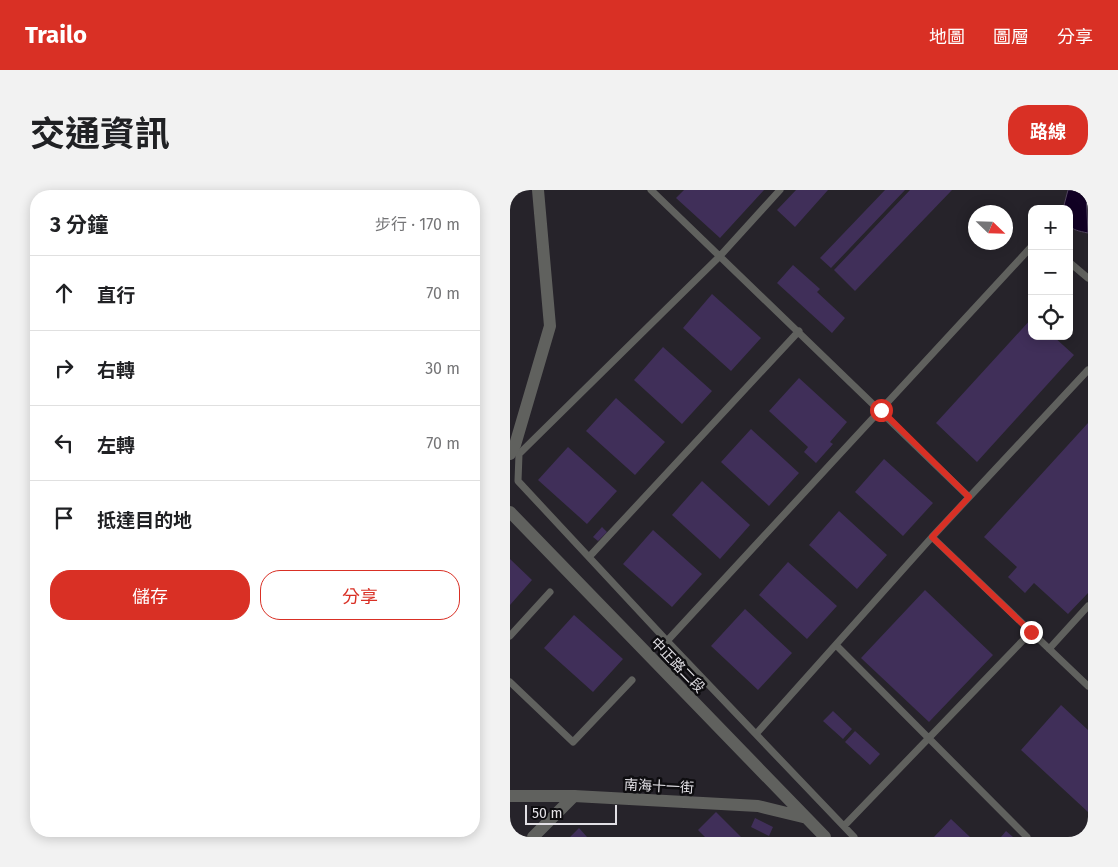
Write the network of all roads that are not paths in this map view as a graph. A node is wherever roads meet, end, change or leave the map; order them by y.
1 (538, 190) edge
2 (651, 190) edge
3 (780, 190) edge
4 (1028, 250) edge
5 (719, 257) junction
6 (1073, 265) edge
7 (1088, 278) edge
8 (799, 331) junction
9 (1088, 370) edge
10 (881, 410) junction
11 (510, 454) edge
12 (969, 497) junction
13 (510, 512) edge
14 (932, 537) junction
15 (589, 557) junction
16 (550, 592) dead end
17 (1088, 606) edge
18 (1031, 632) junction
19 (510, 636) edge
20 (667, 642) junction
21 (836, 644) junction
22 (1049, 649) junction
23 (632, 680) dead end
24 (510, 682) edge
25 (1088, 686) edge
26 (756, 734) junction
27 (930, 738) junction
28 (510, 796) edge
29 (574, 796) junction
30 (804, 817) junction
31 (844, 826) junction
32 (533, 837) edge
33 (825, 837) edge
34 (854, 837) edge
35 (1027, 837) edge

1 - 11 street
2 - 5 lane
3 - 5 lane
4 - 10 lane
5 - 8 lane
5 - 15 lane
6 - 7 lane
8 - 10 lane
8 - 15 lane
9 - 12 lane
10 - 12 lane
10 - 20 lane
12 - 14 lane
13 - 30 street, 中正路二段
14 - 18 lane
14 - 21 lane
15 - 20 lane
16 - 19 lane
17 - 22 lane
18 - 22 lane
18 - 27 lane
20 - 26 lane
21 - 26 lane
21 - 27 lane
22 - 25 lane
23 - 24 lane
26 - 31 lane
27 - 31 lane
27 - 35 lane
28 - 29 street, 南海十一街
29 - 30 street, 南海十一街
29 - 32 street
30 - 33 street, 中正路二段
31 - 34 lane

